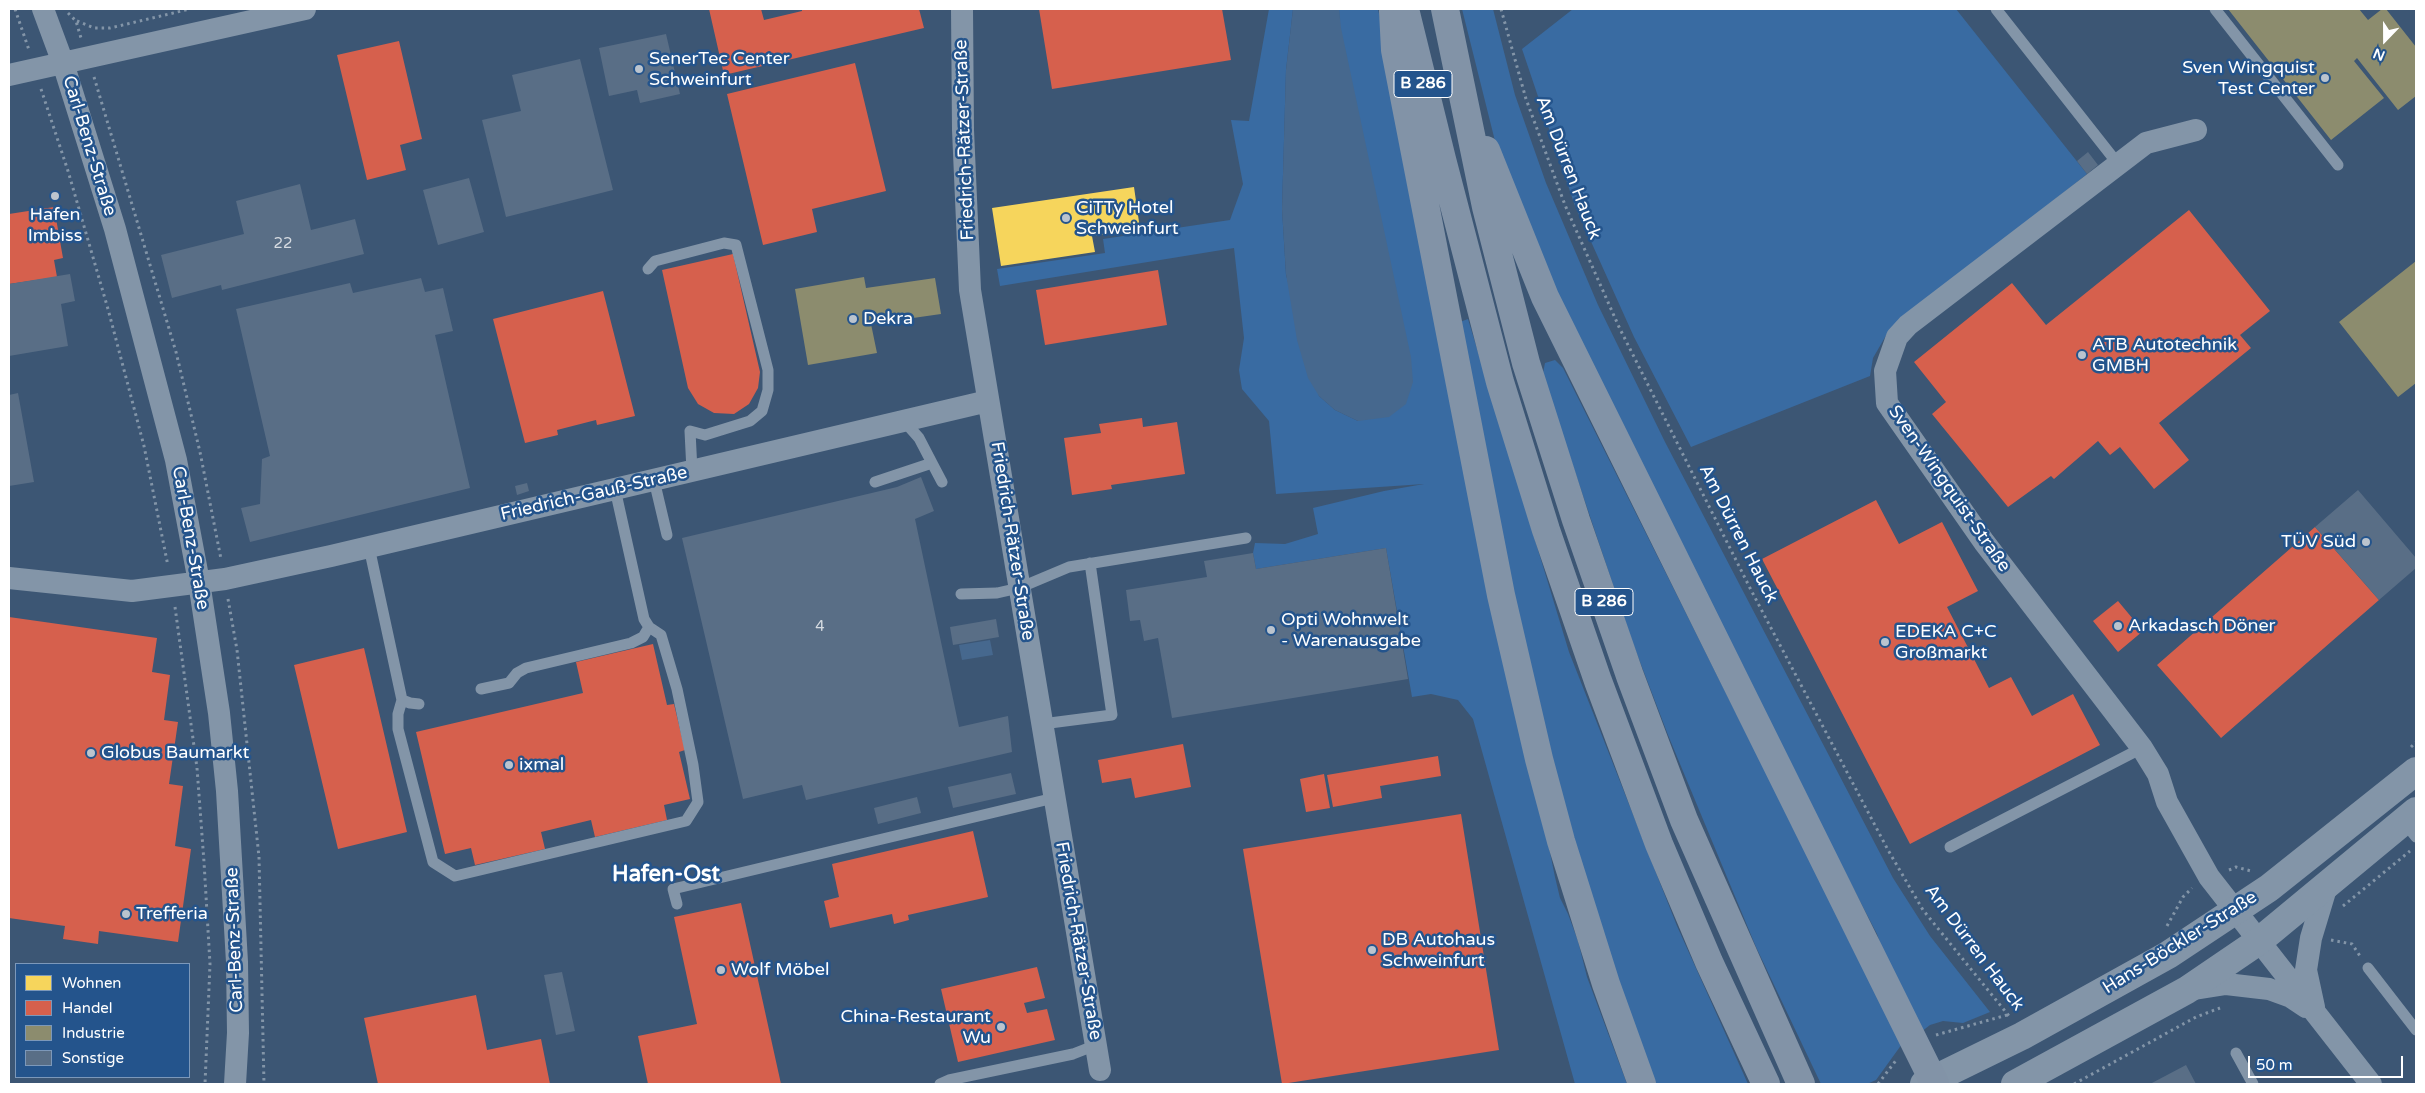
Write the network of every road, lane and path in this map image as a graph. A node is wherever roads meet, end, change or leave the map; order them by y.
1 (15, 9) edge
2 (44, 9) edge
3 (190, 9) edge
4 (305, 9) edge
5 (962, 9) edge
6 (1393, 9) edge
7 (1405, 9) edge
8 (1445, 9) edge
9 (1501, 9) edge
10 (1996, 9) edge
11 (2215, 9) edge
12 (76, 21) dead end
13 (63, 63) junction
14 (35, 69) junction
15 (9, 75) edge
16 (1465, 105) junction
17 (2196, 130) dead end
18 (2118, 164) junction
19 (2338, 165) dead end
20 (648, 269) dead end
21 (988, 401) junction
22 (904, 421) junction
23 (932, 463) junction
24 (692, 471) junction
25 (654, 480) junction
26 (875, 482) dead end
27 (942, 482) dead end
28 (615, 489) junction
29 (667, 535) dead end
30 (1246, 538) dead end
31 (369, 547) junction
32 (1090, 564) junction
33 (9, 578) edge
34 (199, 582) junction
35 (172, 586) junction
36 (1020, 588) junction
37 (961, 594) dead end
38 (649, 627) junction
39 (481, 690) dead end
40 (402, 700) junction
41 (419, 704) dead end
42 (1042, 724) junction
43 (2142, 748) junction
44 (2416, 771) edge
45 (1054, 798) junction
46 (2412, 823) edge
47 (1950, 847) dead end
48 (2327, 885) junction
49 (677, 904) dead end
50 (2236, 911) junction
51 (2326, 939) dead end
52 (2259, 941) junction
53 (2368, 968) joint
54 (2186, 990) junction
55 (2223, 1007) dead end
56 (2315, 1012) junction
57 (2416, 1030) edge
58 (2022, 1036) junction
59 (1096, 1045) junction
60 (2236, 1053) dead end
61 (1100, 1070) dead end
62 (1800, 1082) edge
63 (1931, 1083) edge
64 (2366, 1083) edge
65 (205, 1084) edge
66 (235, 1084) edge
67 (940, 1084) edge
68 (1642, 1084) edge
69 (1766, 1084) edge
70 (2015, 1084) edge
71 (2074, 1084) edge
72 (2253, 1084) edge

1 - 14 path
2 - 13 street, Carl-Benz-Straße
3 - 12 path
4 - 13 street
5 - 21 street, Friedrich-Rätzer-Straße
6 - 68 highway, B 286
7 - 69 highway, B 286
8 - 16 highway, B 286
9 - 58 path, Am Dürren Hauck
10 - 18 lane
11 - 19 lane
13 - 14 street
13 - 34 street, Carl-Benz-Straße
14 - 15 street
14 - 35 path
16 - 62 highway, B 286
16 - 63 highway
17 - 18 street, Sven-Wingquist-Straße
18 - 43 street, Sven-Wingquist-Straße
20 - 24 lane
21 - 22 street, Friedrich-Gauß-Straße
21 - 36 street, Friedrich-Rätzer-Straße
22 - 23 lane
22 - 24 street, Friedrich-Gauß-Straße
23 - 26 lane
23 - 27 lane
24 - 25 street, Friedrich-Gauß-Straße
25 - 28 street, Friedrich-Gauß-Straße
25 - 29 lane
28 - 31 street, Friedrich-Gauß-Straße
28 - 38 lane
30 - 32 lane
31 - 34 street, Friedrich-Gauß-Straße
31 - 40 lane
32 - 36 lane
32 - 42 lane
33 - 35 street, Friedrich-Gauß-Straße
34 - 35 street, Friedrich-Gauß-Straße
34 - 66 street, Carl-Benz-Straße
35 - 65 path
36 - 37 lane
36 - 42 street, Friedrich-Rätzer-Straße
38 - 39 lane
38 - 40 lane
40 - 41 lane
42 - 45 street, Friedrich-Rätzer-Straße
43 - 47 lane
43 - 50 street, Sven-Wingquist-Straße
44 - 50 street, Hans-Böckler-Straße
45 - 49 lane
45 - 59 street, Friedrich-Rätzer-Straße
46 - 48 street, Hans-Böckler-Straße
48 - 52 street, Hans-Böckler-Straße
48 - 56 street
50 - 52 street, Sven-Wingquist-Straße
50 - 58 street, Hans-Böckler-Straße
51 - 53 path
52 - 54 street, Hans-Böckler-Straße
52 - 56 street, Sven-Wingquist-Straße
53 - 57 lane
54 - 56 street, Hans-Böckler-Straße
54 - 70 street, Hans-Böckler-Straße
55 - 71 path
56 - 64 street, Sven-Wingquist-Straße
58 - 63 street, Hans-Böckler-Straße
59 - 61 street, Friedrich-Rätzer-Straße
59 - 67 lane
60 - 72 lane

